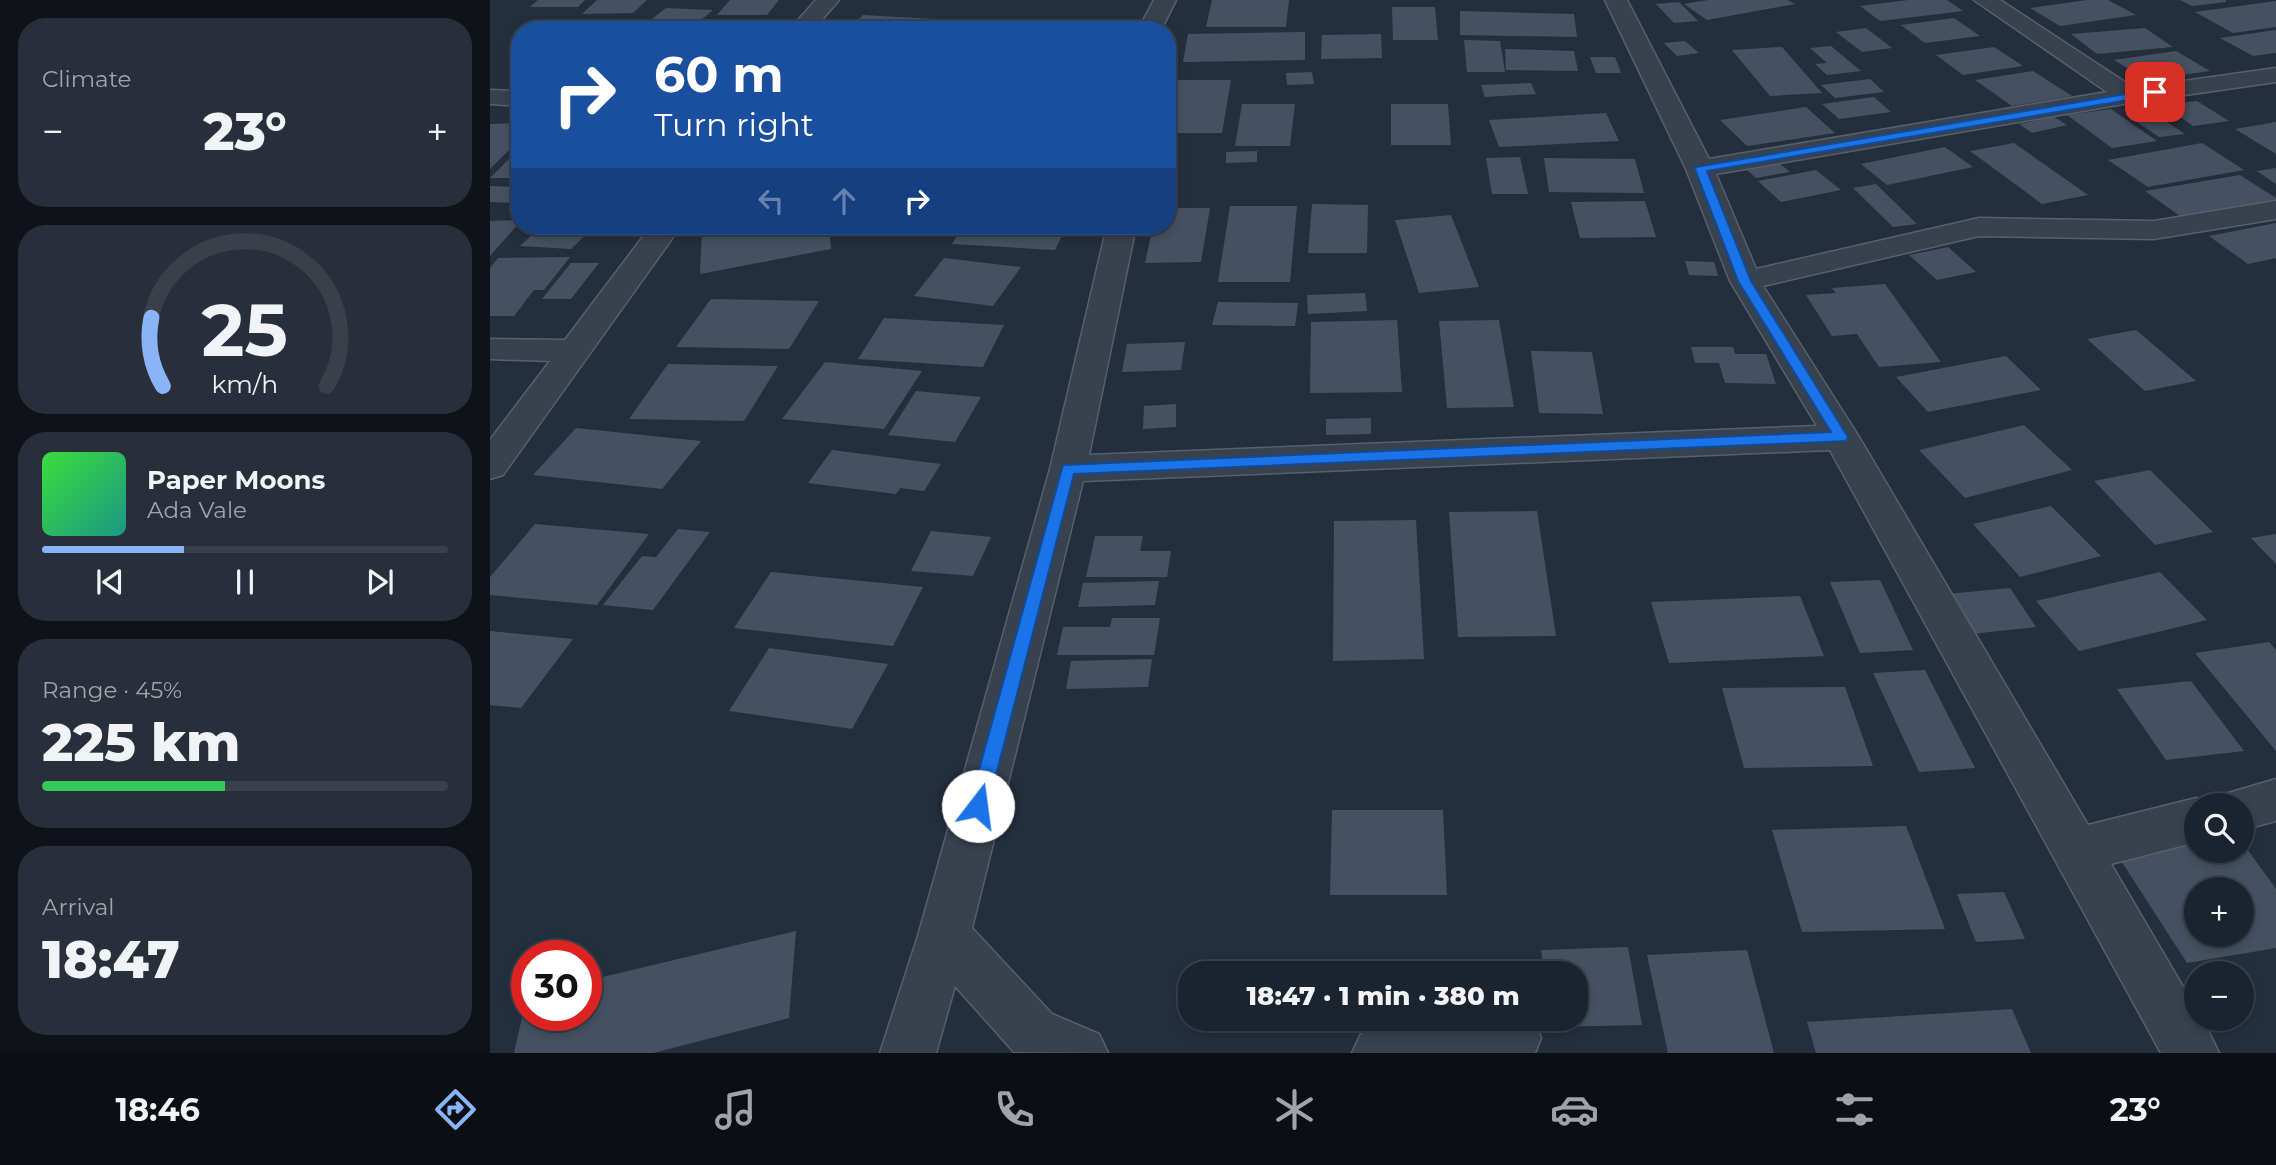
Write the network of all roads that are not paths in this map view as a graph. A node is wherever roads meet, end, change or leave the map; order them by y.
1 (828, 0) edge
2 (1165, 0) edge
3 (1616, 0) edge
4 (1984, 0) edge
5 (808, 21) edge
6 (1154, 21) edge
7 (2269, 81) edge
8 (2129, 96) junction
9 (490, 97) edge
10 (511, 98) edge
11 (1700, 169) junction
12 (2276, 210) edge
13 (659, 235) edge
14 (1119, 235) edge
15 (1745, 281) junction
16 (490, 349) edge
17 (573, 351) junction
18 (1841, 437) junction
19 (490, 466) edge
20 (1068, 469) junction
21 (2276, 800) edge
22 (2254, 805) edge
23 (2184, 823) edge
24 (2076, 850) junction
25 (944, 936) junction
26 (1514, 1038) dead end
27 (908, 1053) edge
28 (1080, 1053) edge
29 (1380, 1053) edge
30 (2191, 1053) edge

1 - 5 street
2 - 6 street
3 - 11 street
4 - 8 street
7 - 8 street
8 - 11 street
9 - 10 street
11 - 15 street
12 - 15 street
13 - 17 street
14 - 20 street
15 - 18 street
16 - 17 street
17 - 19 street
18 - 20 street
18 - 24 street
20 - 25 street
21 - 22 street
23 - 24 street
24 - 30 street
25 - 27 street
25 - 28 street
26 - 29 street

